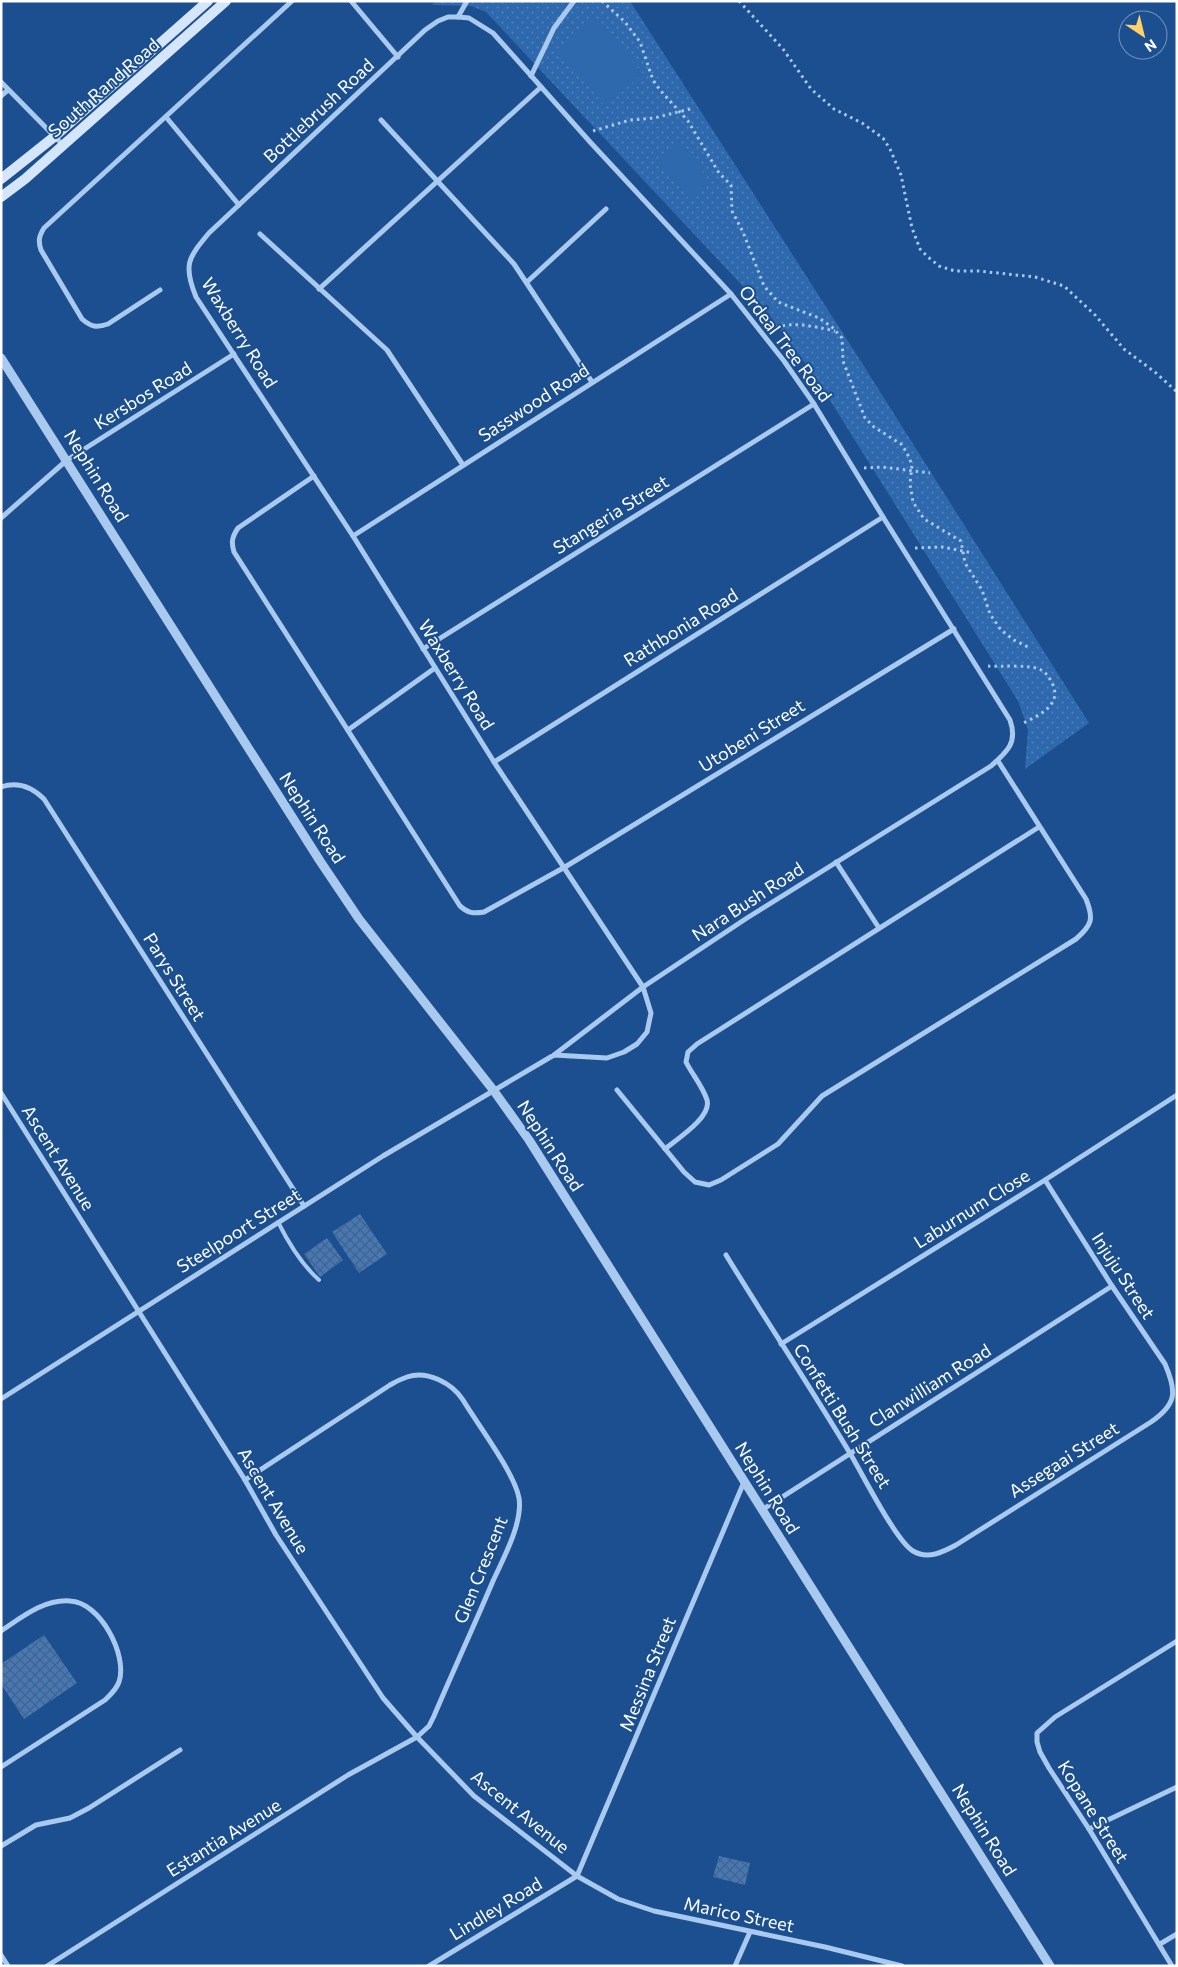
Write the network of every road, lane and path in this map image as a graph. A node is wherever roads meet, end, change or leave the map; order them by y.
1 (208, 1) edge
2 (226, 1) edge
3 (292, 1) edge
4 (351, 1) edge
5 (467, 1) edge
6 (574, 1) edge
7 (602, 1) edge
8 (739, 1) edge
9 (458, 16) junction
10 (469, 18) joint
11 (398, 57) junction
12 (532, 76) junction
13 (1, 82) edge
14 (541, 87) junction
15 (8, 90) junction
16 (1, 96) edge
17 (694, 108) dead end
18 (681, 112) junction
19 (166, 117) junction
20 (381, 120) dead end
21 (584, 136) junction
22 (54, 137) junction
23 (63, 145) junction
24 (1, 179) edge
25 (25, 179) junction
26 (437, 182) junction
27 (1, 197) edge
28 (1, 205) edge
29 (239, 205) junction
30 (606, 209) dead end
31 (260, 234) dead end
32 (198, 246) joint
33 (527, 282) junction
34 (319, 289) junction
35 (160, 290) dead end
36 (731, 294) junction
37 (835, 331) junction
38 (762, 332) junction
39 (234, 354) junction
40 (1, 358) edge
41 (592, 382) junction
42 (1177, 392) edge
43 (814, 404) junction
44 (66, 460) junction
45 (463, 465) junction
46 (854, 469) junction
47 (912, 470) junction
48 (930, 473) dead end
49 (314, 476) junction
50 (883, 517) junction
51 (1, 518) edge
52 (353, 536) junction
53 (963, 550) junction
54 (905, 552) junction
55 (973, 553) dead end
56 (954, 628) junction
57 (1028, 647) dead end
58 (423, 649) junction
59 (977, 666) junction
60 (436, 668) junction
61 (1013, 728) junction
62 (348, 730) junction
63 (1013, 737) joint
64 (998, 761) junction
65 (494, 762) junction
66 (4, 786) edge
67 (1040, 827) junction
68 (836, 862) junction
69 (565, 867) junction
70 (879, 928) junction
71 (644, 987) junction
72 (554, 1055) junction
73 (494, 1090) junction
74 (617, 1090) dead end
75 (1, 1093) edge
76 (1177, 1095) edge
77 (665, 1150) junction
78 (1045, 1180) junction
79 (304, 1206) junction
80 (278, 1222) junction
81 (726, 1255) dead end
82 (320, 1280) dead end
83 (1112, 1286) junction
84 (139, 1311) junction
85 (781, 1344) junction
86 (1173, 1389) joint
87 (1, 1399) edge
88 (850, 1453) junction
89 (245, 1480) junction
90 (744, 1482) junction
91 (762, 1510) junction
92 (956, 1545) joint
93 (1, 1631) edge
94 (1177, 1641) edge
95 (416, 1737) junction
96 (180, 1750) dead end
97 (1, 1767) edge
98 (1177, 1787) edge
99 (1089, 1829) junction
100 (1, 1846) edge
101 (577, 1876) junction
102 (750, 1932) junction
103 (1177, 1934) edge
104 (1160, 1944) junction
105 (1, 1955) edge
106 (8, 1966) edge
107 (47, 1966) edge
108 (429, 1966) edge
109 (735, 1966) edge
110 (902, 1966) edge
111 (1050, 1966) edge
112 (1172, 1966) edge

1 - 22 main road, South Rand Road
2 - 23 main road, South Rand Road
3 - 19 street
4 - 11 street
5 - 9 street
6 - 12 street
7 - 18 path
8 - 42 path
9 - 10 street, Bottlebrush Road
9 - 11 street, Bottlebrush Road
10 - 12 street, Ordeal Tree Road
11 - 29 street, Bottlebrush Road
12 - 14 street, Ordeal Tree Road
13 - 15 street
14 - 21 street, Ordeal Tree Road
14 - 26 street
15 - 16 street
15 - 22 street
17 - 18 path
18 - 21 path
18 - 37 path
19 - 29 street
19 - 35 street
20 - 26 street
21 - 36 street, Ordeal Tree Road
22 - 23 street
22 - 24 main road, South Rand Road
23 - 25 main road, South Rand Road
25 - 27 main road, South Rand Road
25 - 28 main road
26 - 33 street
26 - 34 street
29 - 32 street, Bottlebrush Road
30 - 33 street
31 - 34 street
32 - 39 street, Waxberry Road
33 - 41 street
34 - 45 street
36 - 38 street, Ordeal Tree Road
36 - 41 street, Sasswood Road
37 - 38 path
37 - 47 path
38 - 43 street, Ordeal Tree Road
39 - 44 street, Kersbos Road
39 - 49 street, Waxberry Road
40 - 44 street, Nephin Road
41 - 45 street, Sasswood Road
43 - 46 street, Ordeal Tree Road
43 - 58 street, Stangeria Street
44 - 51 street, Kersbos Road
44 - 73 street, Nephin Road
45 - 52 street, Sasswood Road
46 - 47 path
46 - 50 street, Ordeal Tree Road
47 - 48 path
47 - 53 path
49 - 52 street, Waxberry Road
49 - 62 street
50 - 54 street, Ordeal Tree Road
50 - 65 street, Rathbonia Road
52 - 58 street, Waxberry Road
53 - 54 path
53 - 55 path
53 - 57 path
54 - 56 street, Ordeal Tree Road
56 - 59 street, Ordeal Tree Road
56 - 69 street, Utobeni Street
58 - 60 street, Waxberry Road
59 - 61 street, Ordeal Tree Road
59 - 61 path
60 - 62 street
60 - 65 street, Waxberry Road
61 - 63 street, Ordeal Tree Road
62 - 69 street, Utobeni Street
63 - 64 street, Nara Bush Road
64 - 67 street
64 - 68 street, Nara Bush Road
65 - 69 street, Waxberry Road
66 - 79 street, Parys Street
67 - 70 street
67 - 77 street
68 - 70 street
68 - 71 street, Nara Bush Road
69 - 71 street, Waxberry Road
70 - 77 street
71 - 72 street, Nara Bush Road
71 - 72 street, Waxberry Road
72 - 73 street, Nara Bush Road
73 - 79 street, Steelpoort Street
73 - 90 street, Nephin Road
74 - 77 street
75 - 84 street, Ascent Avenue
76 - 78 street, Laburnum Close
78 - 83 street, Injuju Street
78 - 85 street, Laburnum Close
79 - 80 street, Steelpoort Street
80 - 82 lane
80 - 84 street, Steelpoort Street
81 - 85 street, Confetti Bush Street
83 - 86 street, Injuju Street
83 - 88 street, Clanwilliam Road
84 - 87 street, Steelpoort Street
84 - 89 street, Ascent Avenue
85 - 88 street, Confetti Bush Street
86 - 92 street, Assegaai Street
88 - 91 street, Clanwilliam Road
88 - 92 street, Confetti Bush Street
89 - 95 street, Ascent Avenue
89 - 95 street, Glen Crescent
90 - 91 street, Nephin Road
90 - 101 street, Messina Street
91 - 111 street, Nephin Road
93 - 97 street
94 - 99 street, Kopane Street
95 - 101 street, Ascent Avenue
95 - 107 street, Estantia Avenue
96 - 100 street
98 - 99 street
99 - 104 street, Kopane Street
101 - 102 street, Marico Street
101 - 108 street, Lindley Road
102 - 109 street
102 - 110 street, Marico Street
103 - 104 street
104 - 112 street, Kopane Street
105 - 106 street

